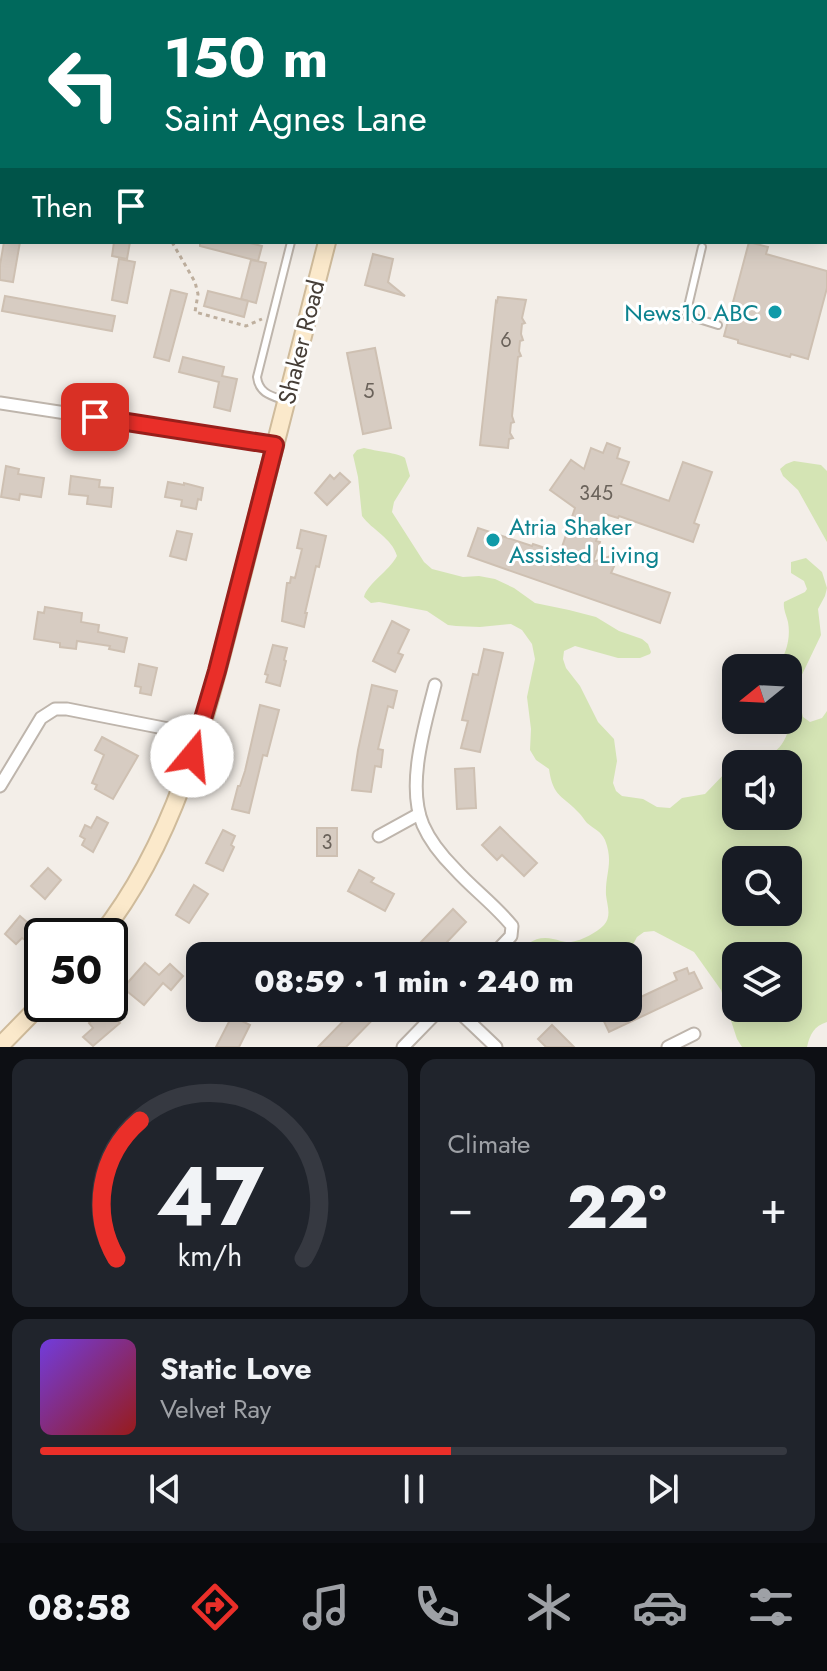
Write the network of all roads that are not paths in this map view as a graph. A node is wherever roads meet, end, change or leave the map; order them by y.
1 (290, 244) edge
2 (326, 244) edge
3 (702, 247) dead end
4 (718, 325) dead end
5 (286, 401) junction
6 (0, 403) edge
7 (275, 445) junction
8 (435, 685) dead end
9 (199, 735) junction
10 (0, 786) edge
11 (419, 814) junction
12 (379, 836) dead end
13 (112, 918) edge
14 (506, 942) edge
15 (24, 1021) edge
16 (427, 1022) edge
17 (470, 1022) edge
18 (694, 1034) dead end
19 (0, 1046) edge
20 (403, 1047) edge
21 (496, 1047) edge
22 (668, 1047) edge

1 - 5 lane
2 - 5 main road, Shaker Road
3 - 4 lane
5 - 7 main road, Shaker Road
6 - 7 street
7 - 9 main road, Shaker Road
8 - 11 street
9 - 10 street
9 - 13 main road, Shaker Road
11 - 12 street
11 - 14 street
15 - 19 main road
16 - 20 street
17 - 21 street
18 - 22 street

